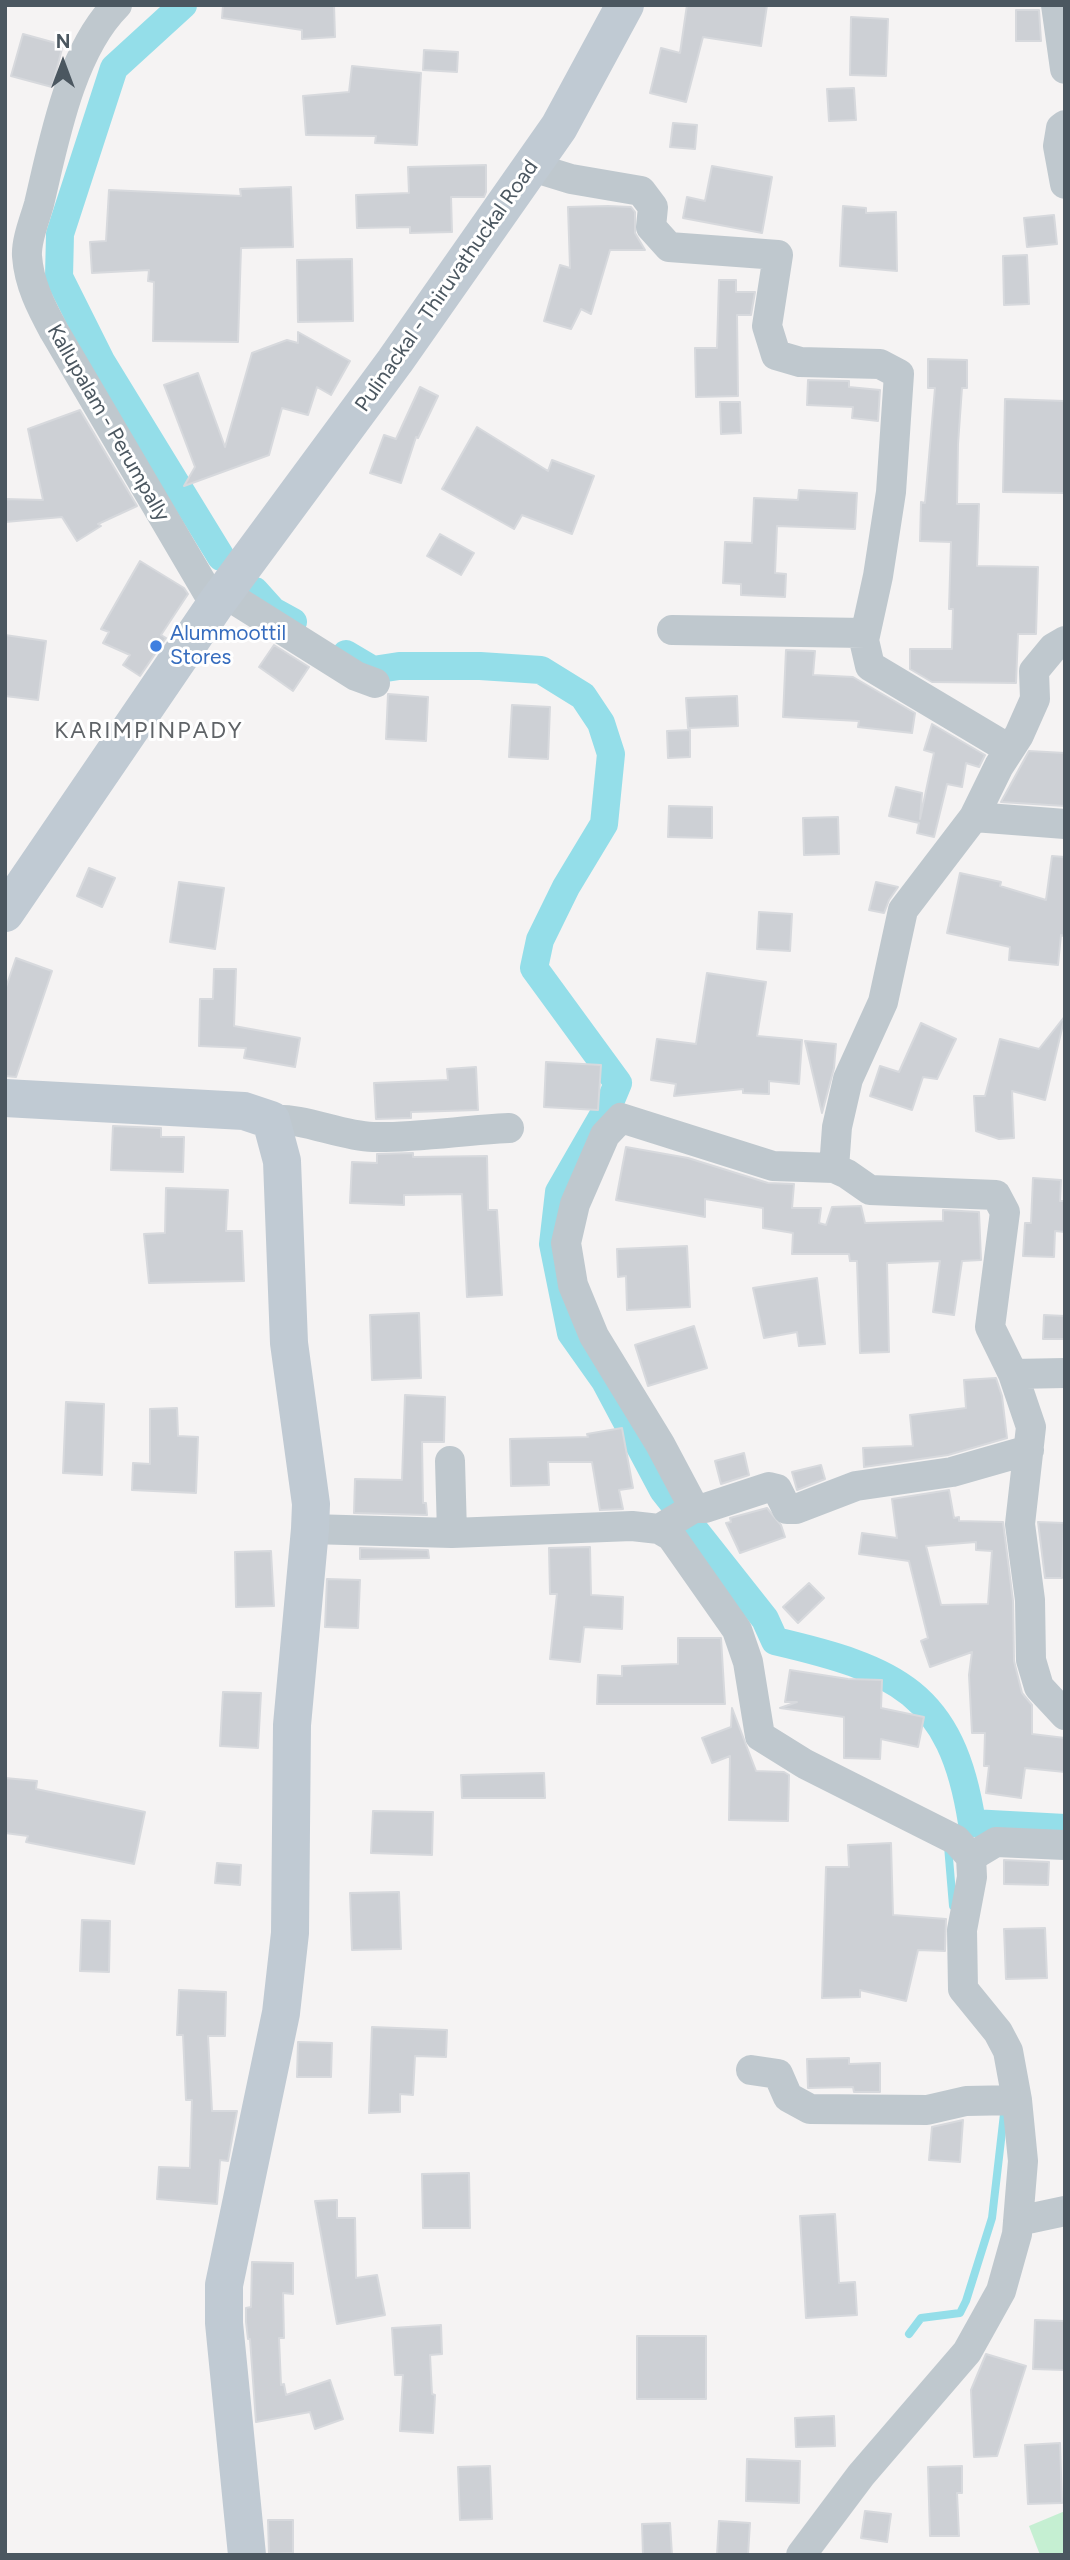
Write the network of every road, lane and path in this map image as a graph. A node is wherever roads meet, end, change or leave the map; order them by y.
1 (117, 5) edge
2 (625, 5) edge
3 (1056, 5) edge
4 (1065, 69) edge
5 (1065, 125) edge
6 (532, 167) junction
7 (1065, 184) edge
8 (16, 253) edge
9 (230, 584) junction
10 (672, 630) dead end
11 (865, 633) junction
12 (1065, 641) edge
13 (376, 683) dead end
14 (1009, 749) junction
15 (974, 817) junction
16 (1065, 824) edge
17 (5, 913) edge
18 (5, 1098) edge
19 (271, 1120) junction
20 (509, 1128) dead end
21 (834, 1168) junction
22 (1065, 1373) edge
23 (1013, 1374) junction
24 (1029, 1450) junction
25 (450, 1461) dead end
26 (691, 1510) junction
27 (310, 1529) junction
28 (659, 1530) junction
29 (452, 1532) junction
30 (1065, 1715) edge
31 (1065, 1845) edge
32 (963, 1848) junction
33 (751, 2070) dead end
34 (1017, 2101) junction
35 (1065, 2211) edge
36 (1018, 2221) junction
37 (247, 2555) edge
38 (801, 2555) edge

1 - 8 street
2 - 6 street, Pulinackal - Thiruvathuckal Road
3 - 4 street
5 - 7 street
6 - 9 street, Pulinackal - Thiruvathuckal Road
6 - 11 street
8 - 9 street, Kallupalam - Perumpally
9 - 13 street
9 - 17 street, Pulinackal - Thiruvathuckal Road
10 - 11 street
11 - 14 street
12 - 14 street
14 - 15 street
15 - 16 street
15 - 21 street
18 - 19 street
19 - 20 street
19 - 27 street
21 - 23 street
21 - 26 street
22 - 23 street
23 - 24 street
24 - 26 street
24 - 30 street
25 - 29 street
26 - 28 street
27 - 29 street
27 - 37 street
28 - 29 street
28 - 32 street
31 - 32 street
32 - 34 street
33 - 34 street
34 - 36 street
35 - 36 street
36 - 38 street

